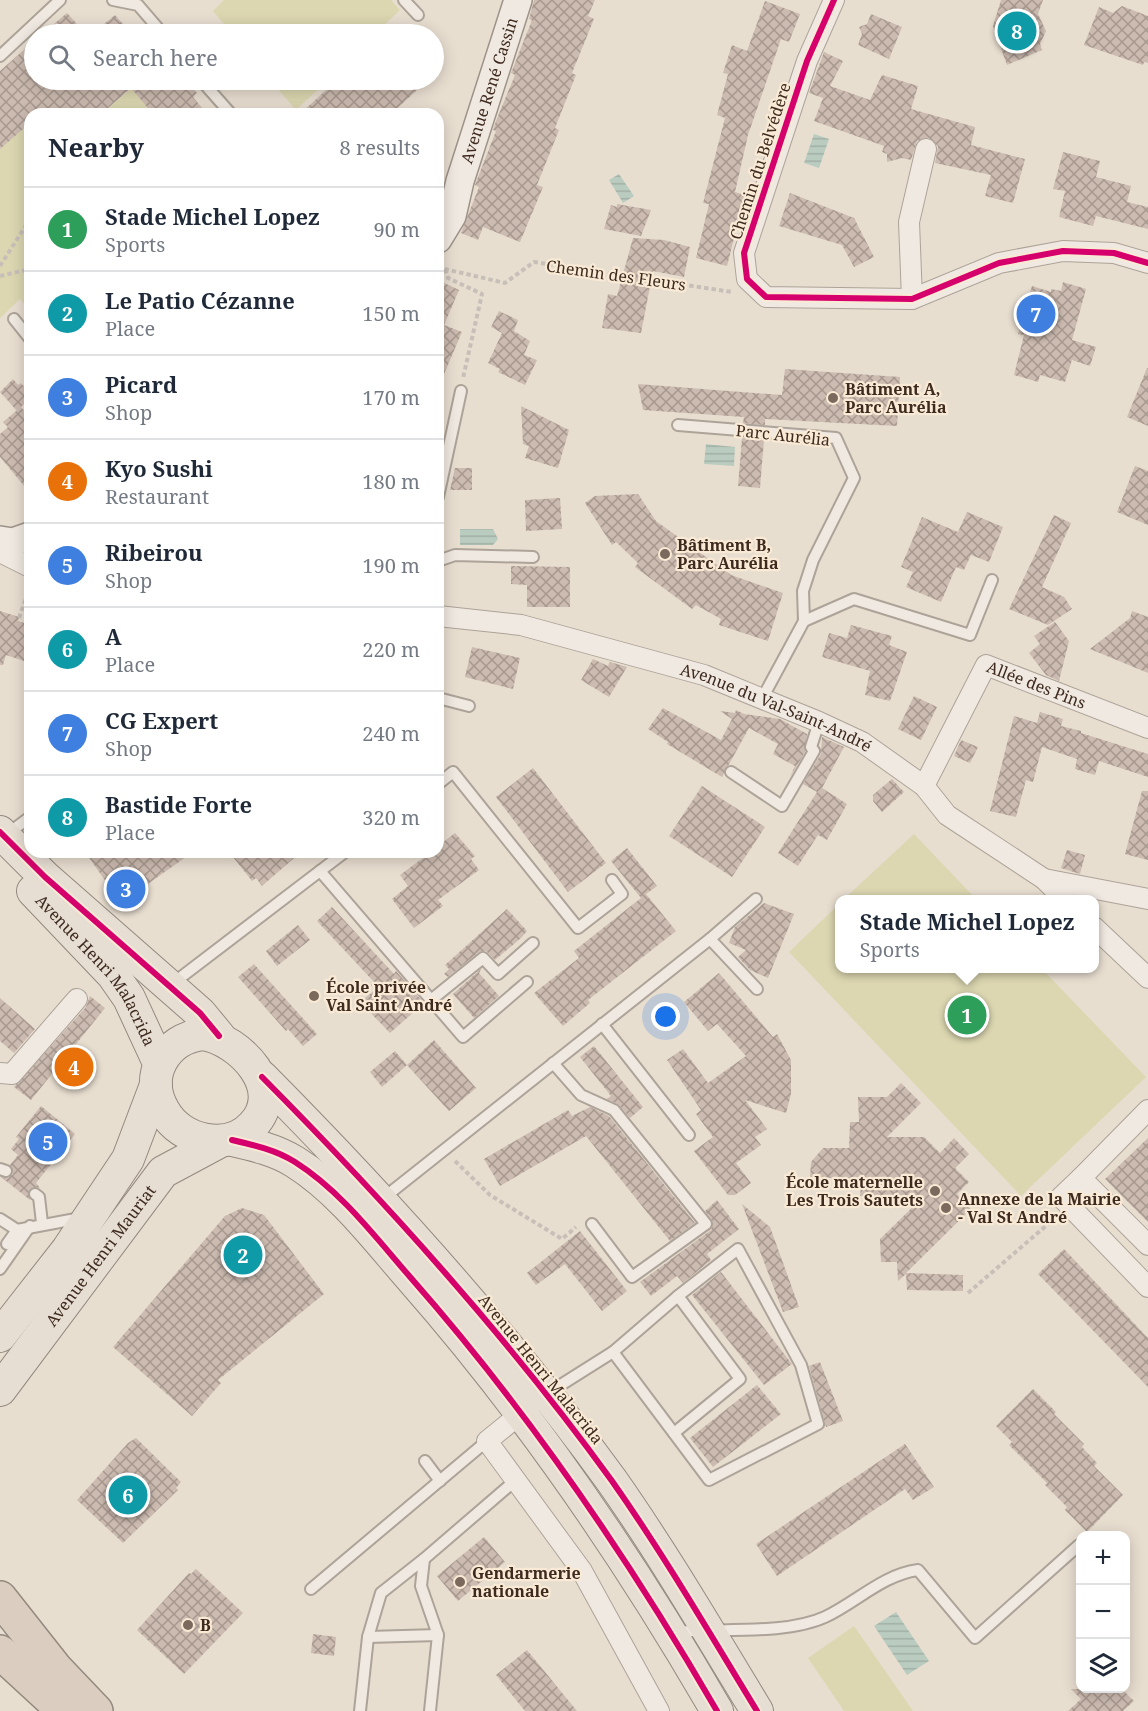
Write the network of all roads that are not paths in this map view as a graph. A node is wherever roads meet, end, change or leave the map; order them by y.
1 (60, 0) edge
2 (113, 0) edge
3 (404, 0) edge
4 (518, 0) edge
5 (834, 0) edge
6 (417, 15) dead end
7 (34, 24) edge
8 (154, 24) edge
9 (24, 34) edge
10 (0, 56) edge
11 (210, 90) edge
12 (226, 108) edge
13 (926, 149) dead end
14 (460, 180) junction
15 (444, 198) edge
16 (444, 229) edge
17 (1148, 263) edge
18 (912, 299) junction
19 (14, 319) dead end
20 (24, 332) edge
21 (461, 391) road end
22 (678, 425) dead end
23 (444, 469) edge
24 (0, 525) edge
25 (24, 532) edge
26 (24, 537) edge
27 (0, 540) edge
28 (0, 552) edge
29 (532, 557) dead end
30 (444, 559) edge
31 (24, 563) edge
32 (992, 580) dead end
33 (444, 617) edge
34 (804, 621) junction
35 (763, 697) junction
36 (444, 700) edge
37 (469, 706) dead end
38 (819, 722) junction
39 (1148, 728) edge
40 (731, 772) dead end
41 (444, 779) edge
42 (924, 786) junction
43 (24, 822) edge
44 (1, 841) edge
45 (337, 858) edge
46 (320, 871) junction
47 (1044, 879) junction
48 (612, 880) dead end
49 (1060, 895) edge
50 (756, 899) dead end
51 (1148, 899) edge
52 (1099, 931) edge
53 (710, 939) junction
54 (533, 943) dead end
55 (1148, 978) edge
56 (527, 982) dead end
57 (169, 986) junction
58 (758, 989) dead end
59 (77, 999) dead end
60 (431, 1000) junction
61 (602, 1024) junction
62 (219, 1036) junction
63 (554, 1063) junction
64 (0, 1072) edge
65 (158, 1074) junction
66 (262, 1077) junction
67 (1148, 1110) edge
68 (689, 1135) dead end
69 (225, 1141) junction
70 (1081, 1178) junction
71 (35, 1194) dead end
72 (381, 1200) junction
73 (90, 1216) junction
74 (2, 1223) edge
75 (42, 1223) junction
76 (592, 1224) dead end
77 (30, 1226) junction
78 (16, 1230) junction
79 (7, 1244) dead end
80 (1148, 1245) edge
81 (0, 1269) edge
82 (1148, 1287) edge
83 (678, 1296) junction
84 (3, 1324) edge
85 (613, 1352) junction
86 (0, 1390) edge
87 (546, 1394) junction
88 (521, 1413) junction
89 (675, 1434) junction
90 (487, 1441) junction
91 (425, 1461) dead end
92 (517, 1479) junction
93 (440, 1481) junction
94 (1076, 1548) edge
95 (424, 1559) junction
96 (311, 1589) dead end
97 (0, 1598) edge
98 (707, 1629) junction
99 (671, 1632) junction
100 (438, 1635) junction
101 (368, 1637) junction
102 (0, 1652) edge
103 (64, 1711) edge
104 (96, 1711) edge
105 (360, 1711) edge
106 (430, 1711) edge
107 (659, 1711) edge
108 (717, 1711) edge
109 (757, 1711) edge

1 - 7 lane
2 - 8 lane
3 - 6 lane
4 - 14 street, Avenue René Cassin
5 - 18 street, Chemin du Belvédère
9 - 10 lane
11 - 12 lane
13 - 18 street
14 - 15 street, Avenue René Cassin
14 - 16 street, Avenue René Cassin
17 - 18 street
19 - 20 lane
21 - 23 lane
22 - 34 lane, Parc Aurélia
24 - 25 street
26 - 27 street
28 - 31 street
29 - 30 lane
32 - 34 lane
33 - 35 street, Avenue du Val-Saint-André
34 - 35 lane
35 - 38 street, Avenue du Val-Saint-André
36 - 37 lane
38 - 40 lane
38 - 42 street, Avenue du Val-Saint-André
39 - 42 street, Allée des Pins
41 - 48 lane
42 - 47 street, Avenue du Val-Saint-André
43 - 44 lane
44 - 57 main road, Avenue Henri Malacrida
44 - 65 main road, Avenue Henri Malacrida
45 - 46 lane
46 - 57 lane
46 - 60 lane
47 - 49 street, Avenue du Val-Saint-André
47 - 51 street
50 - 53 lane
52 - 55 street
53 - 58 lane
53 - 61 lane
54 - 60 lane
56 - 60 lane
57 - 62 main road, Avenue Henri Malacrida
59 - 64 street
61 - 63 lane
61 - 68 lane
62 - 65 main road
62 - 66 main road
63 - 72 lane
63 - 76 lane
65 - 69 main road
65 - 73 main road, Avenue Henri Mauriat
66 - 69 main road
66 - 72 main road, Avenue Henri Malacrida
67 - 70 street
69 - 86 main road, Avenue Henri Mauriat
69 - 88 main road
70 - 80 street
70 - 82 street
71 - 75 lane
72 - 87 main road, Avenue Henri Malacrida
73 - 75 lane
73 - 84 main road, Avenue Henri Mauriat
74 - 78 lane
75 - 77 lane
77 - 78 lane
77 - 81 lane
78 - 79 lane
83 - 85 lane
83 - 89 lane
83 - 89 lane
85 - 87 lane
85 - 89 lane
87 - 88 street
87 - 98 main road, Avenue Henri Malacrida
88 - 90 street
88 - 99 main road
90 - 92 street
90 - 93 lane
91 - 93 lane
92 - 95 lane
92 - 107 street
93 - 96 lane
94 - 98 lane
95 - 100 lane
95 - 101 lane
97 - 104 highway
98 - 99 lane
98 - 109 main road, Avenue Henri Malacrida
99 - 108 main road
100 - 101 lane
100 - 106 lane
101 - 105 lane
102 - 103 highway

